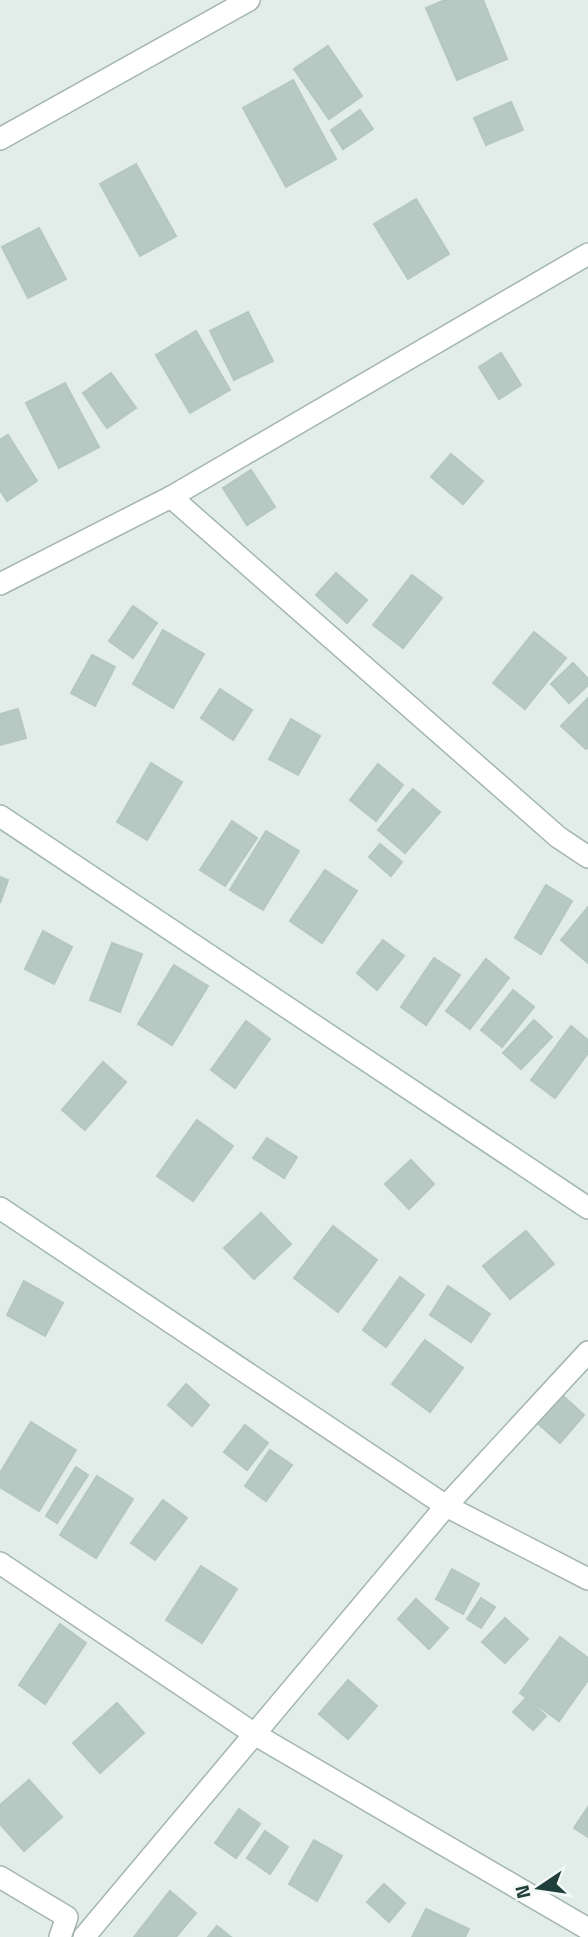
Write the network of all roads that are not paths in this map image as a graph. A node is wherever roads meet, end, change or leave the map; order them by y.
1 (249, 0) edge
2 (0, 139) edge
3 (588, 254) edge
4 (171, 497) junction
5 (0, 584) edge
6 (0, 816) edge
7 (588, 857) edge
8 (0, 1208) edge
9 (588, 1208) edge
10 (588, 1352) edge
11 (446, 1506) junction
12 (0, 1563) edge
13 (588, 1579) edge
14 (256, 1735) junction
15 (0, 1877) edge
16 (588, 1929) edge
17 (60, 1937) edge
18 (84, 1937) edge

1 - 2 street
3 - 4 street
4 - 5 street
4 - 7 street
6 - 9 street
8 - 11 street
10 - 11 street
11 - 13 street
11 - 14 street
12 - 14 street
14 - 16 street
14 - 18 street
15 - 17 street

